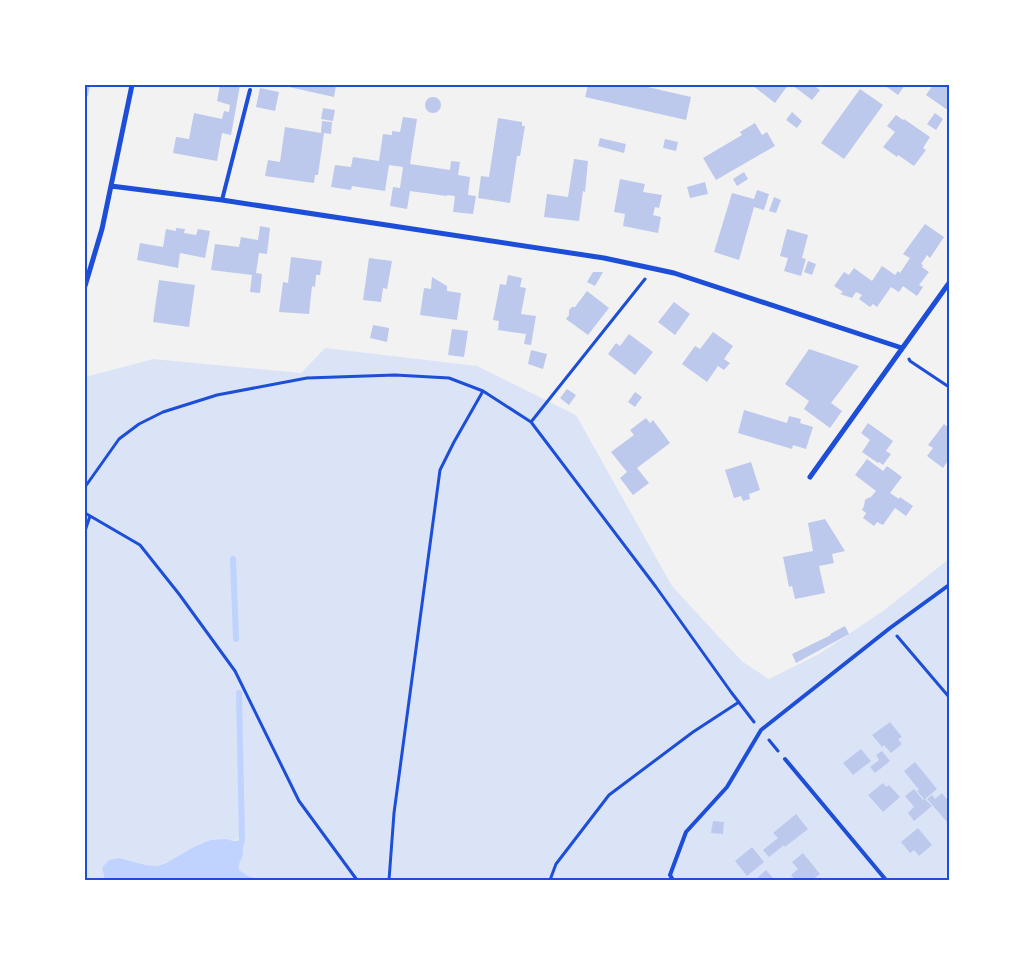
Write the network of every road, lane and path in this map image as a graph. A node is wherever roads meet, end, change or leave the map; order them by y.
1 (132, 85) edge
2 (250, 90) dead end
3 (111, 186) junction
4 (222, 200) junction
5 (653, 268) junction
6 (949, 283) edge
7 (85, 286) edge
8 (902, 348) junction
9 (949, 387) edge
10 (483, 391) junction
11 (531, 422) junction
12 (810, 477) dead end
13 (85, 487) edge
14 (85, 513) edge
15 (90, 516) junction
16 (85, 531) edge
17 (949, 586) edge
18 (909, 649) dead end
19 (949, 697) edge
20 (739, 702) junction
21 (761, 730) junction
22 (785, 758) joint
23 (357, 880) edge
24 (389, 880) edge
25 (550, 880) edge
26 (673, 880) edge
27 (886, 880) edge

1 - 3 street
2 - 4 lane
3 - 4 street
3 - 7 street
4 - 5 street
5 - 8 street
5 - 11 path
6 - 8 street
8 - 9 path
8 - 12 street
10 - 11 path
10 - 13 path
10 - 24 path
11 - 20 path
14 - 15 path
15 - 16 path
15 - 23 path
17 - 21 lane
18 - 19 path
20 - 21 path
20 - 25 path
21 - 22 path
21 - 26 lane
22 - 27 lane

